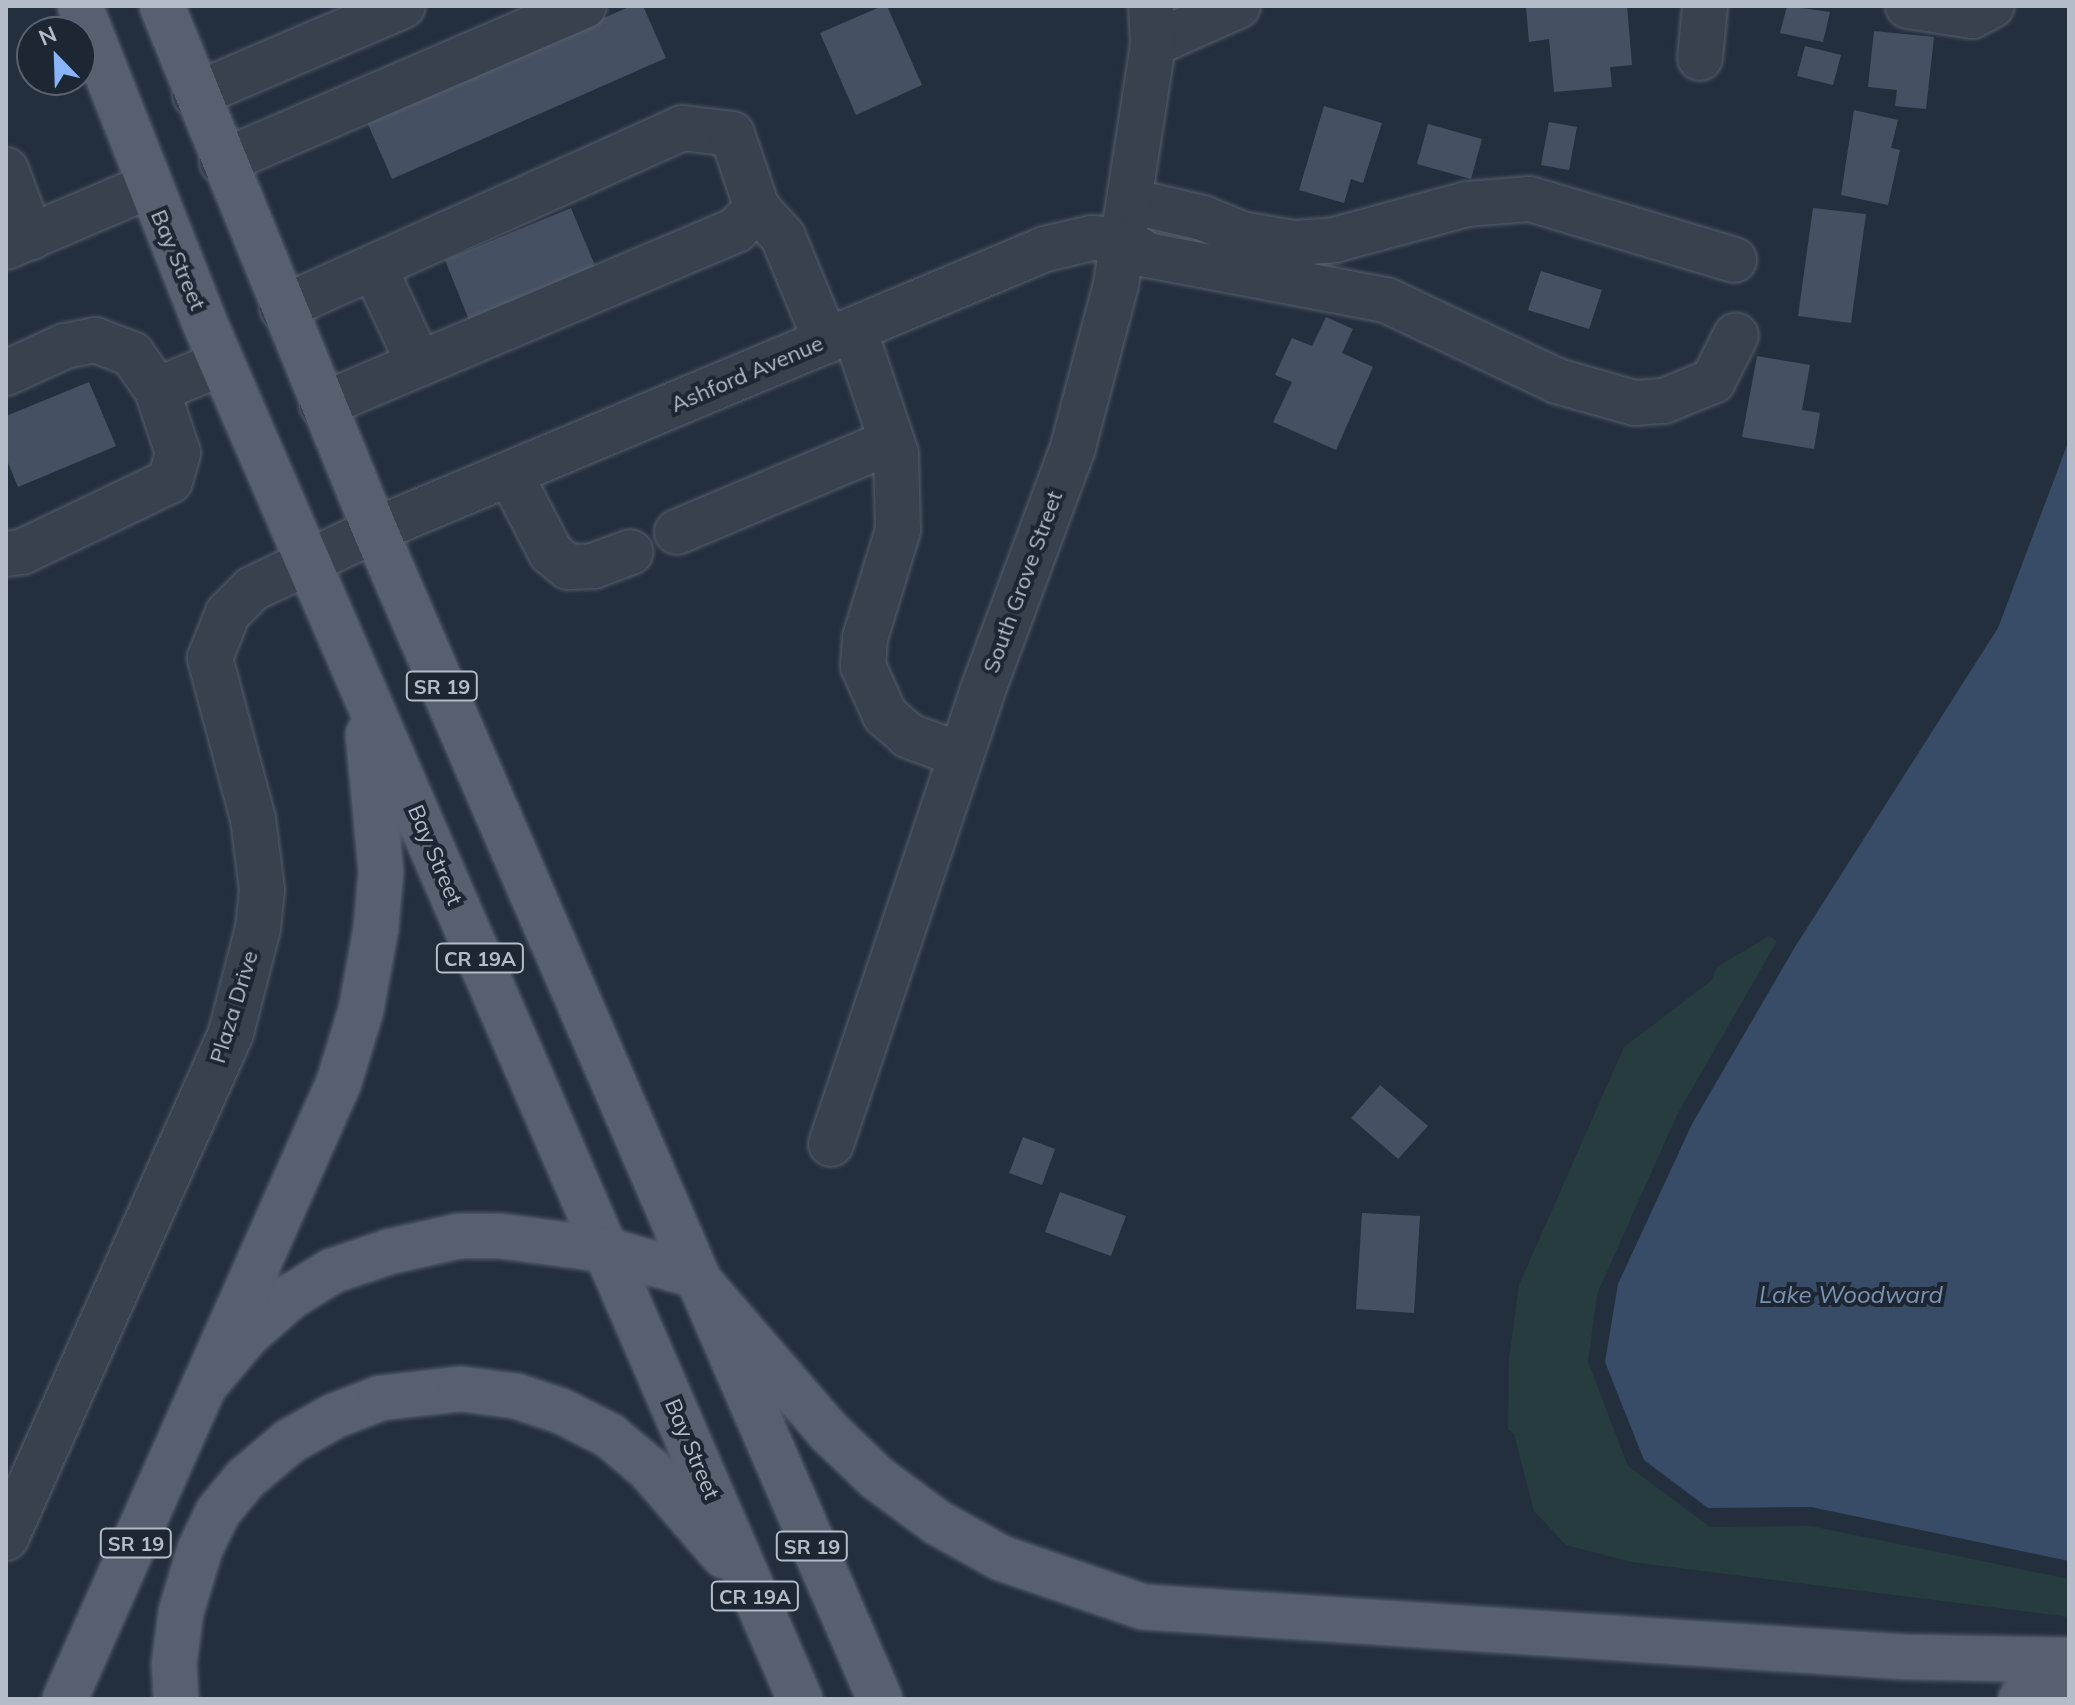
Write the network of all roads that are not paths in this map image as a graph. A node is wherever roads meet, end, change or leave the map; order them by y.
1 (80, 6) edge
2 (162, 6) edge
3 (403, 6) edge
4 (584, 6) edge
5 (1238, 6) edge
6 (1705, 6) edge
7 (1908, 6) edge
8 (1992, 6) edge
9 (1152, 25) edge
10 (1700, 58) dead end
11 (195, 95) junction
12 (222, 162) junction
13 (6, 170) edge
14 (147, 187) junction
15 (757, 208) junction
16 (1127, 221) junction
17 (18, 242) edge
18 (1734, 260) dead end
19 (374, 267) junction
20 (282, 308) junction
21 (840, 335) junction
22 (1736, 335) dead end
23 (222, 363) junction
24 (419, 364) junction
25 (6, 373) edge
26 (157, 390) junction
27 (322, 405) junction
28 (892, 441) junction
29 (510, 474) junction
30 (375, 530) junction
31 (677, 532) dead end
32 (631, 552) dead end
33 (6, 554) edge
34 (308, 561) junction
35 (354, 666) junction
36 (961, 755) junction
37 (831, 1144) dead end
38 (606, 1250) junction
39 (694, 1275) junction
40 (204, 1386) junction
41 (6, 1538) edge
42 (752, 1588) junction
43 (2069, 1660) edge
44 (2069, 1691) edge
45 (65, 1699) edge
46 (176, 1699) edge
47 (800, 1699) edge
48 (880, 1699) edge
49 (2021, 1699) edge

1 - 14 main road, Bay Street / SR 19
2 - 11 main road, SR 19
3 - 11 street
4 - 12 street
5 - 9 street
6 - 10 street
7 - 8 street
9 - 16 street, South Grove Street
11 - 12 main road, SR 19
12 - 20 main road, SR 19
13 - 17 street
14 - 17 street
14 - 23 main road, Bay Street / SR 19
15 - 19 street
15 - 21 street
15 - 24 street
16 - 18 street
16 - 21 street, Ashford Avenue
16 - 22 street
16 - 36 street, South Grove Street
19 - 20 street
19 - 24 street
20 - 27 main road, SR 19
21 - 28 street
21 - 29 street, Ashford Avenue
23 - 26 street
23 - 34 main road, Bay Street / SR 19
24 - 27 street
25 - 26 street
26 - 33 street
27 - 30 main road, SR 19
28 - 31 street
28 - 36 street
29 - 30 street, Ashford Avenue
29 - 32 street
30 - 34 street, Plaza Drive
30 - 39 main road, SR 19
34 - 35 main road, Bay Street / SR 19
34 - 41 street, Plaza Drive
35 - 38 main road, Bay Street / CR 19A
35 - 40 main road, SR 19
36 - 37 street, South Grove Street
38 - 39 main road
38 - 40 main road
38 - 42 main road, Bay Street / CR 19A
39 - 43 main road
39 - 48 main road, SR 19
40 - 45 main road, SR 19
42 - 46 main road
42 - 47 main road, Bay Street / CR 19A
44 - 49 main road

